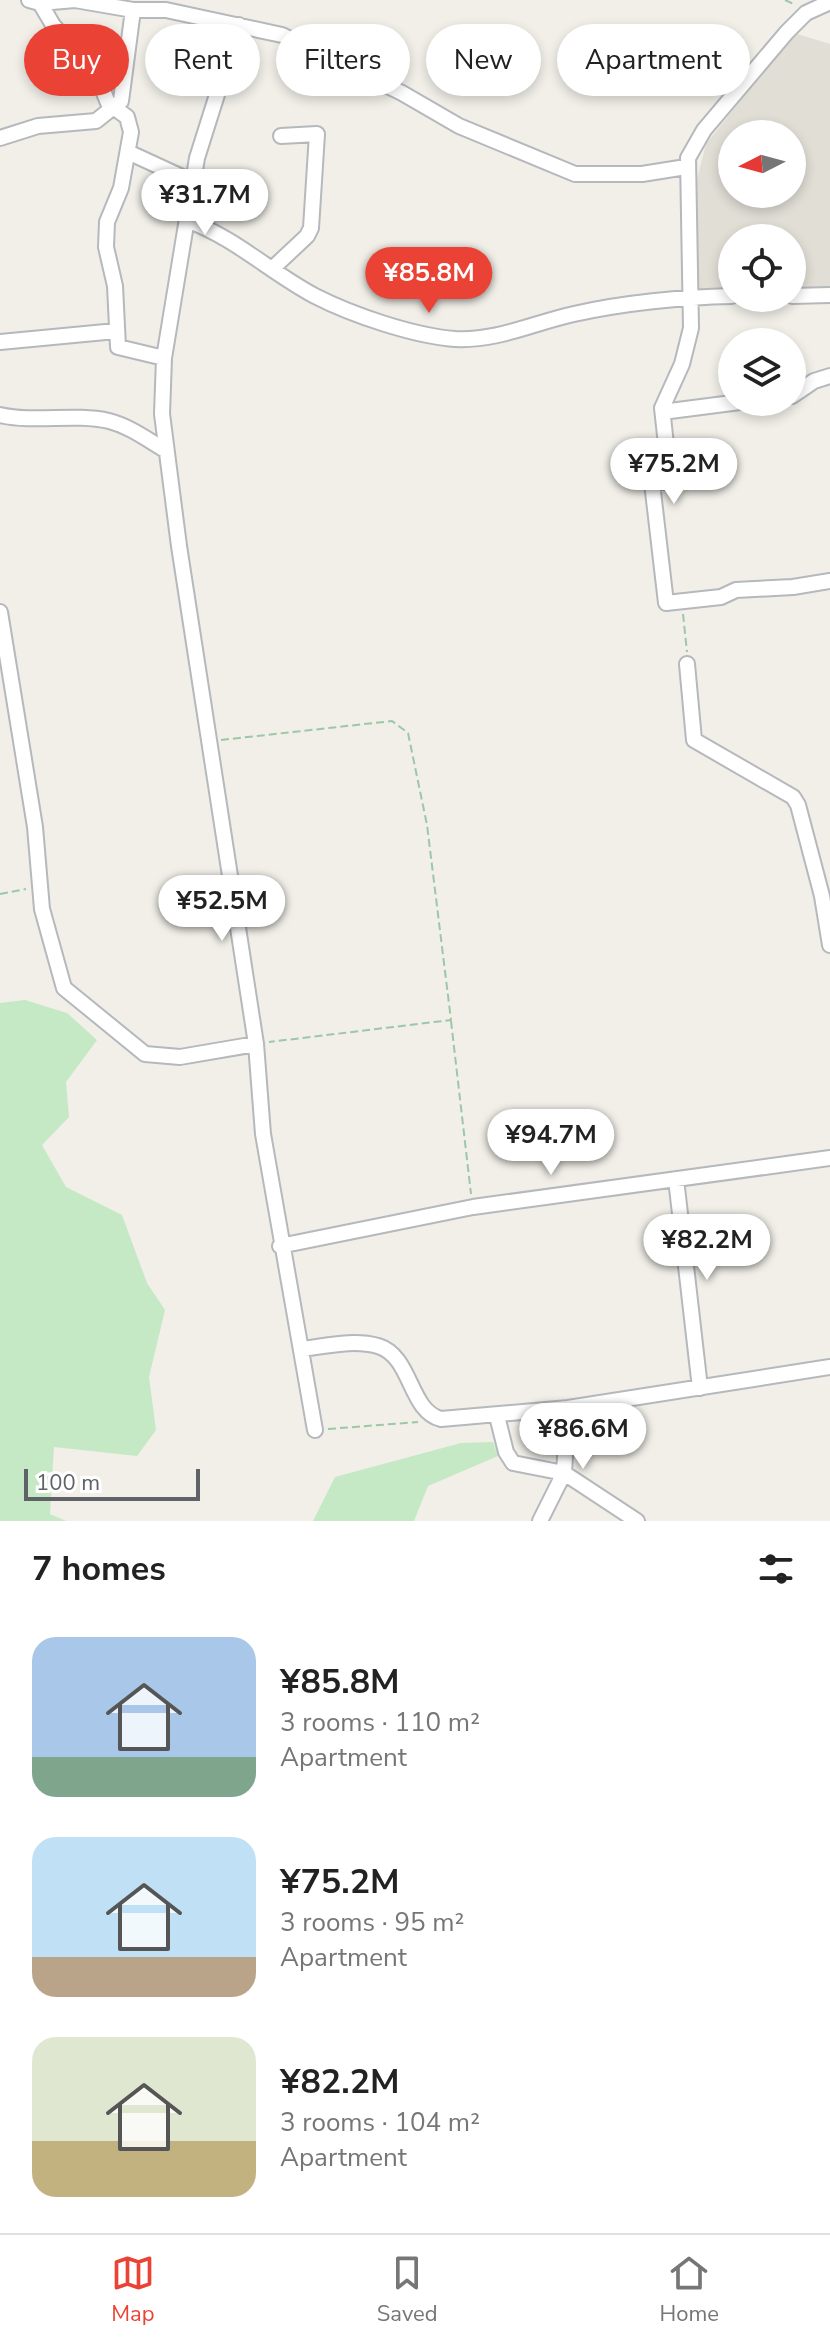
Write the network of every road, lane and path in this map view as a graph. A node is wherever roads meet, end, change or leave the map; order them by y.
1 (34, 2) edge
2 (830, 2) edge
3 (138, 6) edge
4 (234, 24) edge
5 (260, 31) edge
6 (216, 96) edge
7 (114, 106) junction
8 (281, 136) dead end
9 (0, 138) edge
10 (130, 153) junction
11 (686, 167) junction
12 (193, 182) junction
13 (189, 221) junction
14 (274, 267) junction
15 (830, 295) edge
16 (806, 296) edge
17 (718, 297) edge
18 (690, 298) junction
19 (116, 331) junction
20 (0, 342) edge
21 (164, 358) junction
22 (830, 376) edge
23 (806, 386) edge
24 (718, 405) edge
25 (662, 408) junction
26 (0, 415) edge
27 (165, 450) junction
28 (830, 581) edge
29 (681, 601) junction
30 (0, 612) edge
31 (687, 664) joint
32 (212, 741) junction
33 (41, 886) junction
34 (0, 894) edge
35 (830, 945) edge
36 (451, 1020) junction
37 (256, 1044) junction
38 (830, 1158) edge
39 (676, 1179) junction
40 (473, 1207) junction
41 (280, 1246) junction
42 (302, 1349) junction
43 (830, 1367) edge
44 (700, 1388) junction
45 (568, 1408) junction
46 (497, 1416) junction
47 (432, 1417) junction
48 (315, 1430) joint
49 (564, 1473) junction
50 (616, 1514) edge
51 (540, 1521) edge
52 (637, 1521) edge

1 - 3 street
1 - 7 street
2 - 11 street
3 - 4 street
3 - 7 street
5 - 11 street
6 - 12 street
7 - 9 street
7 - 10 street
8 - 14 street
10 - 12 street
10 - 19 street
11 - 18 street
12 - 13 street
13 - 14 street
13 - 21 street
14 - 18 street
15 - 16 street
17 - 18 street
18 - 25 street
19 - 20 street
19 - 21 street
21 - 27 street
22 - 23 street
24 - 25 street
25 - 29 street
26 - 27 street
27 - 32 street
28 - 29 street
29 - 31 path
30 - 33 street
31 - 35 street
32 - 36 path
32 - 37 street
33 - 34 path
33 - 37 street
36 - 37 path
36 - 40 path
37 - 41 street
38 - 39 street
39 - 40 street
39 - 44 street
40 - 41 street
41 - 42 street
42 - 47 street
42 - 48 street
43 - 44 street
44 - 45 street
45 - 46 street
45 - 49 street
46 - 47 street
46 - 49 street
47 - 48 path
49 - 50 street
49 - 51 street
50 - 52 street

